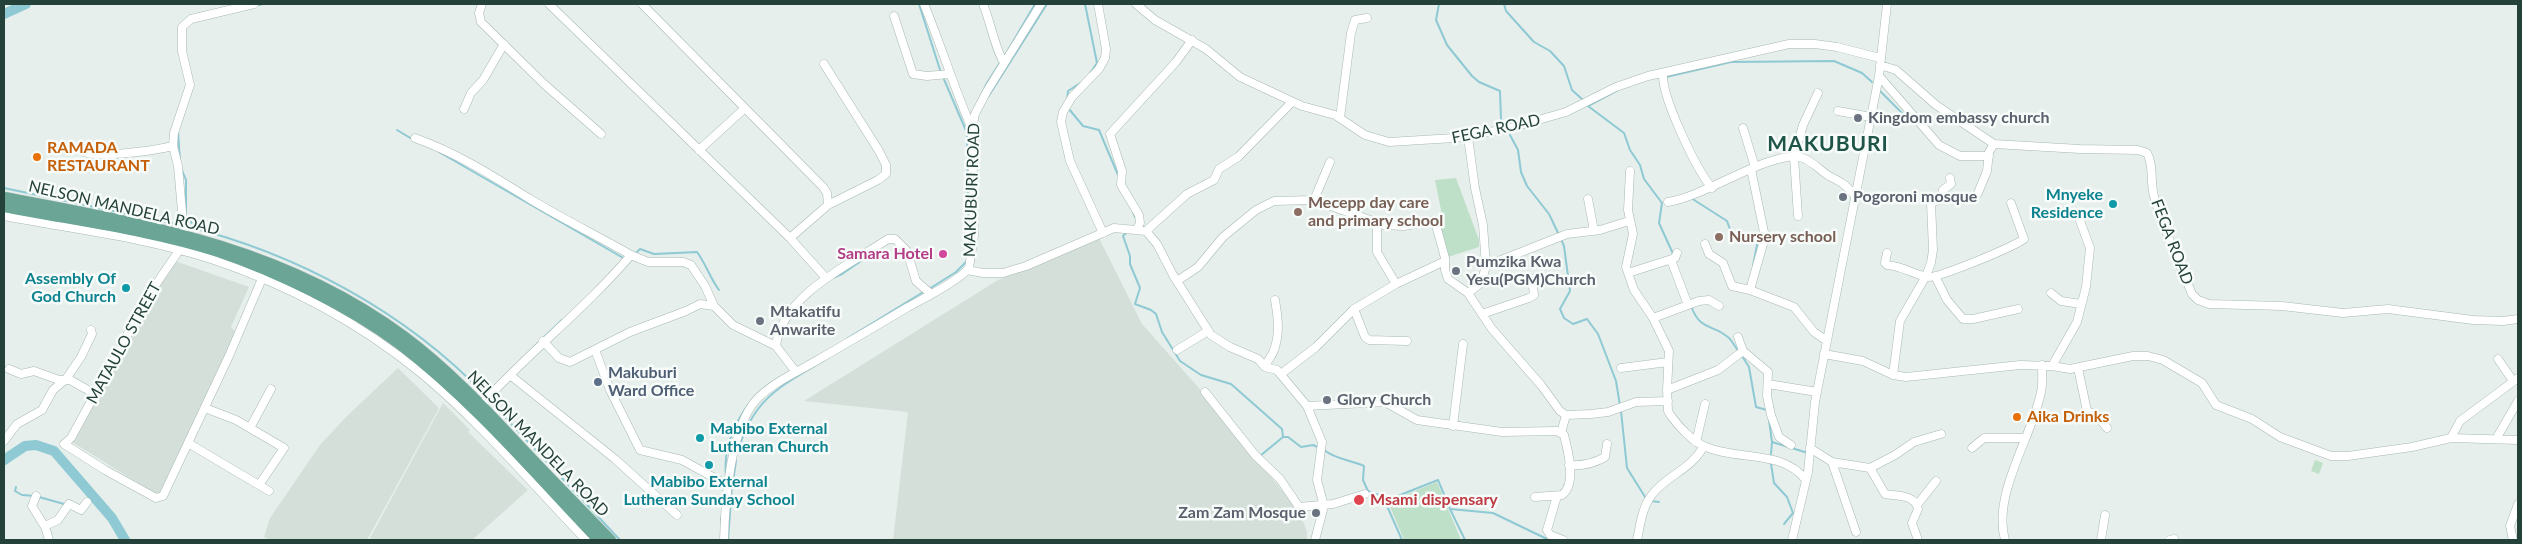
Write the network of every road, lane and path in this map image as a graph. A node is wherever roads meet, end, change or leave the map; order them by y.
1 (254, 4) edge
2 (482, 4) edge
3 (549, 4) edge
4 (642, 4) edge
5 (924, 4) edge
6 (983, 4) edge
7 (1041, 4) edge
8 (1098, 4) edge
9 (1136, 4) edge
10 (1887, 4) edge
11 (894, 16) dead end
12 (1367, 18) dead end
13 (1192, 40) junction
14 (504, 44) junction
15 (1880, 61) junction
16 (1004, 62) junction
17 (824, 64) dead end
18 (1663, 73) junction
19 (949, 74) junction
20 (1879, 76) junction
21 (1818, 93) dead end
22 (1292, 102) junction
23 (744, 109) junction
24 (464, 110) dead end
25 (1838, 111) dead end
26 (1871, 116) junction
27 (1340, 118) junction
28 (972, 128) junction
29 (1743, 128) dead end
30 (601, 134) dead end
31 (1468, 137) junction
32 (415, 138) dead end
33 (1994, 144) junction
34 (173, 146) junction
35 (80, 150) dead end
36 (699, 150) junction
37 (1989, 156) junction
38 (1794, 157) junction
39 (1330, 162) dead end
40 (1753, 168) junction
41 (1630, 171) dead end
42 (1950, 178) dead end
43 (1712, 188) junction
44 (1978, 193) dead end
45 (4, 197) edge
46 (1856, 197) junction
47 (1588, 199) dead end
48 (1314, 200) junction
49 (1668, 202) dead end
50 (2011, 203) dead end
51 (828, 205) junction
52 (4, 207) edge
53 (4, 216) edge
54 (1798, 216) dead end
55 (2079, 218) dead end
56 (1629, 221) junction
57 (1377, 223) junction
58 (1137, 229) junction
59 (1146, 231) junction
60 (1594, 231) junction
61 (1103, 233) junction
62 (790, 238) junction
63 (182, 242) junction
64 (1704, 244) dead end
65 (1887, 253) dead end
66 (1676, 254) dead end
67 (631, 255) junction
68 (1671, 260) junction
69 (1445, 261) junction
70 (1486, 266) junction
71 (967, 270) junction
72 (264, 274) junction
73 (1628, 274) junction
74 (1926, 276) junction
75 (1936, 276) junction
76 (826, 278) junction
77 (1532, 278) dead end
78 (1177, 281) junction
79 (1396, 284) junction
80 (1750, 290) junction
81 (1468, 293) junction
82 (2051, 293) dead end
83 (931, 294) junction
84 (1275, 300) dead end
85 (2081, 304) junction
86 (1688, 305) junction
87 (348, 306) junction
88 (714, 306) junction
89 (1719, 306) dead end
90 (1354, 309) junction
91 (2018, 309) dead end
92 (1482, 314) junction
93 (1653, 318) junction
94 (2518, 319) edge
95 (91, 330) dead end
96 (1208, 330) junction
97 (1738, 337) dead end
98 (1407, 340) dead end
99 (543, 341) junction
100 (1826, 341) junction
101 (1463, 344) dead end
102 (776, 346) junction
103 (595, 350) junction
104 (1176, 350) dead end
105 (1743, 351) junction
106 (1824, 354) junction
107 (2498, 359) dead end
108 (1668, 362) junction
109 (2042, 365) junction
110 (2052, 366) junction
111 (1265, 367) junction
112 (1621, 368) dead end
113 (2078, 368) junction
114 (9, 369) dead end
115 (796, 372) junction
116 (1281, 374) junction
117 (510, 375) junction
118 (1893, 375) junction
119 (66, 379) junction
120 (2516, 380) edge
121 (1768, 384) junction
122 (271, 389) dead end
123 (1667, 390) junction
124 (1205, 392) dead end
125 (1817, 392) junction
126 (95, 394) junction
127 (1668, 401) junction
128 (2518, 401) edge
129 (482, 404) junction
130 (1705, 404) dead end
131 (1307, 406) junction
132 (205, 408) junction
133 (1566, 415) junction
134 (1453, 426) junction
135 (250, 428) junction
136 (2107, 428) dead end
137 (1561, 433) junction
138 (1942, 434) dead end
139 (2024, 438) junction
140 (2451, 438) junction
141 (2496, 439) junction
142 (4, 440) edge
143 (2518, 440) edge
144 (188, 443) junction
145 (1607, 444) dead end
146 (1700, 444) junction
147 (1791, 445) dead end
148 (1810, 448) junction
149 (1972, 448) dead end
150 (1832, 462) junction
151 (1569, 466) junction
152 (1870, 468) junction
153 (1806, 480) junction
154 (1936, 481) dead end
155 (730, 483) junction
156 (259, 485) junction
157 (269, 491) dead end
158 (1365, 494) dead end
159 (36, 496) dead end
160 (1557, 496) junction
161 (1535, 497) dead end
162 (87, 502) dead end
163 (2518, 504) edge
164 (1917, 505) junction
165 (1324, 506) junction
166 (677, 515) dead end
167 (2105, 516) dead end
168 (45, 527) junction
169 (1856, 532) dead end
170 (49, 540) edge
171 (586, 540) edge
172 (598, 540) edge
173 (611, 540) edge
174 (724, 540) edge
175 (1315, 540) edge
176 (1564, 540) edge
177 (1637, 540) edge
178 (1792, 540) edge
179 (1918, 540) edge
180 (2005, 540) edge
181 (2101, 540) edge
182 (2513, 540) edge

1 - 34 street
2 - 14 street
3 - 36 street
4 - 23 street
5 - 19 street
6 - 16 street
7 - 16 street, MAKUBURI ROAD
8 - 61 street
9 - 13 street, FEGA ROAD
10 - 15 street
11 - 19 street
12 - 27 street
13 - 22 street, FEGA ROAD
13 - 58 street
14 - 24 street
14 - 30 street
15 - 18 street, FEGA ROAD
15 - 20 street
15 - 33 street
16 - 28 street, MAKUBURI ROAD
17 - 51 street
18 - 31 street, FEGA ROAD
18 - 43 street
19 - 28 street
20 - 26 street
20 - 37 street
21 - 38 street
22 - 27 street, FEGA ROAD
22 - 59 street
23 - 36 street
23 - 51 street
25 - 26 street
26 - 46 street
27 - 31 street, FEGA ROAD
28 - 71 street, MAKUBURI ROAD
29 - 40 street
31 - 70 street
32 - 67 street
33 - 37 street
33 - 94 street, FEGA ROAD
34 - 35 street
34 - 63 street
36 - 62 street
37 - 44 street
38 - 40 street
38 - 46 street
38 - 54 street
39 - 48 street
40 - 43 street
40 - 80 street
41 - 56 street
42 - 74 street
43 - 49 street
45 - 63 main road, NELSON MANDELA ROAD
46 - 100 street
47 - 60 street
48 - 57 street
48 - 78 street
50 - 75 street
51 - 62 street
52 - 63 main road, NELSON MANDELA ROAD
53 - 63 street
55 - 85 street
56 - 60 street
56 - 73 street
57 - 69 street
57 - 79 street
58 - 59 street
58 - 61 street
59 - 78 street
60 - 70 street
61 - 71 street
62 - 76 street
63 - 72 main road, NELSON MANDELA ROAD
63 - 87 main road, NELSON MANDELA ROAD
63 - 126 street, MATAULO STREET
64 - 80 street
65 - 74 street
66 - 68 street
67 - 88 street
67 - 99 street
68 - 73 street
68 - 86 street
69 - 79 street
69 - 81 street
70 - 81 street
71 - 83 street, MAKUBURI ROAD
72 - 87 main road, NELSON MANDELA ROAD
72 - 132 street
72 - 171 street
73 - 93 street
74 - 75 street
74 - 118 street
75 - 91 street
76 - 83 street
76 - 102 street
77 - 92 street
78 - 96 street
79 - 90 street
80 - 100 street
81 - 92 street
82 - 85 street
83 - 115 street, MAKUBURI ROAD
84 - 111 street
85 - 110 street
86 - 89 street
86 - 93 street
87 - 129 main road, NELSON MANDELA ROAD
87 - 172 main road, NELSON MANDELA ROAD
88 - 102 street
88 - 103 street
90 - 98 street
90 - 116 street
92 - 133 street
93 - 108 street
95 - 119 street
96 - 104 street
96 - 111 street
97 - 105 street
99 - 103 street
99 - 117 street
100 - 106 street
101 - 134 street
102 - 115 street
103 - 155 street
105 - 121 street
105 - 123 street
106 - 118 street
106 - 125 street
107 - 120 street
108 - 112 street
108 - 123 street
109 - 110 street
109 - 118 street
109 - 139 street
110 - 113 street
111 - 116 street
113 - 136 street
113 - 140 street
114 - 119 street
115 - 155 street, MAKUBURI ROAD
116 - 131 street
117 - 129 street
117 - 166 street
119 - 126 street
119 - 142 street
120 - 140 street
121 - 125 street
121 - 147 street
122 - 135 street
123 - 127 street
124 - 165 street
125 - 148 street
126 - 144 street, MATAULO STREET
127 - 133 street
127 - 146 street
128 - 141 street
129 - 173 main road, NELSON MANDELA ROAD
130 - 146 street
131 - 134 street
131 - 165 street
132 - 135 street
132 - 144 street
133 - 137 street
134 - 137 street
135 - 156 street
137 - 151 street
138 - 152 street
139 - 149 street
139 - 180 street
140 - 141 street
141 - 143 street
144 - 156 street
145 - 151 street
146 - 153 street
146 - 177 street
148 - 150 street
148 - 153 street
150 - 152 street
150 - 169 street
151 - 160 street
152 - 164 street
153 - 178 street
154 - 164 street
155 - 174 street, MAKUBURI ROAD
156 - 157 street
158 - 165 street
159 - 168 street
160 - 161 street
160 - 176 street
162 - 168 street
163 - 182 street
164 - 179 street
165 - 175 street
167 - 181 street
168 - 170 street

